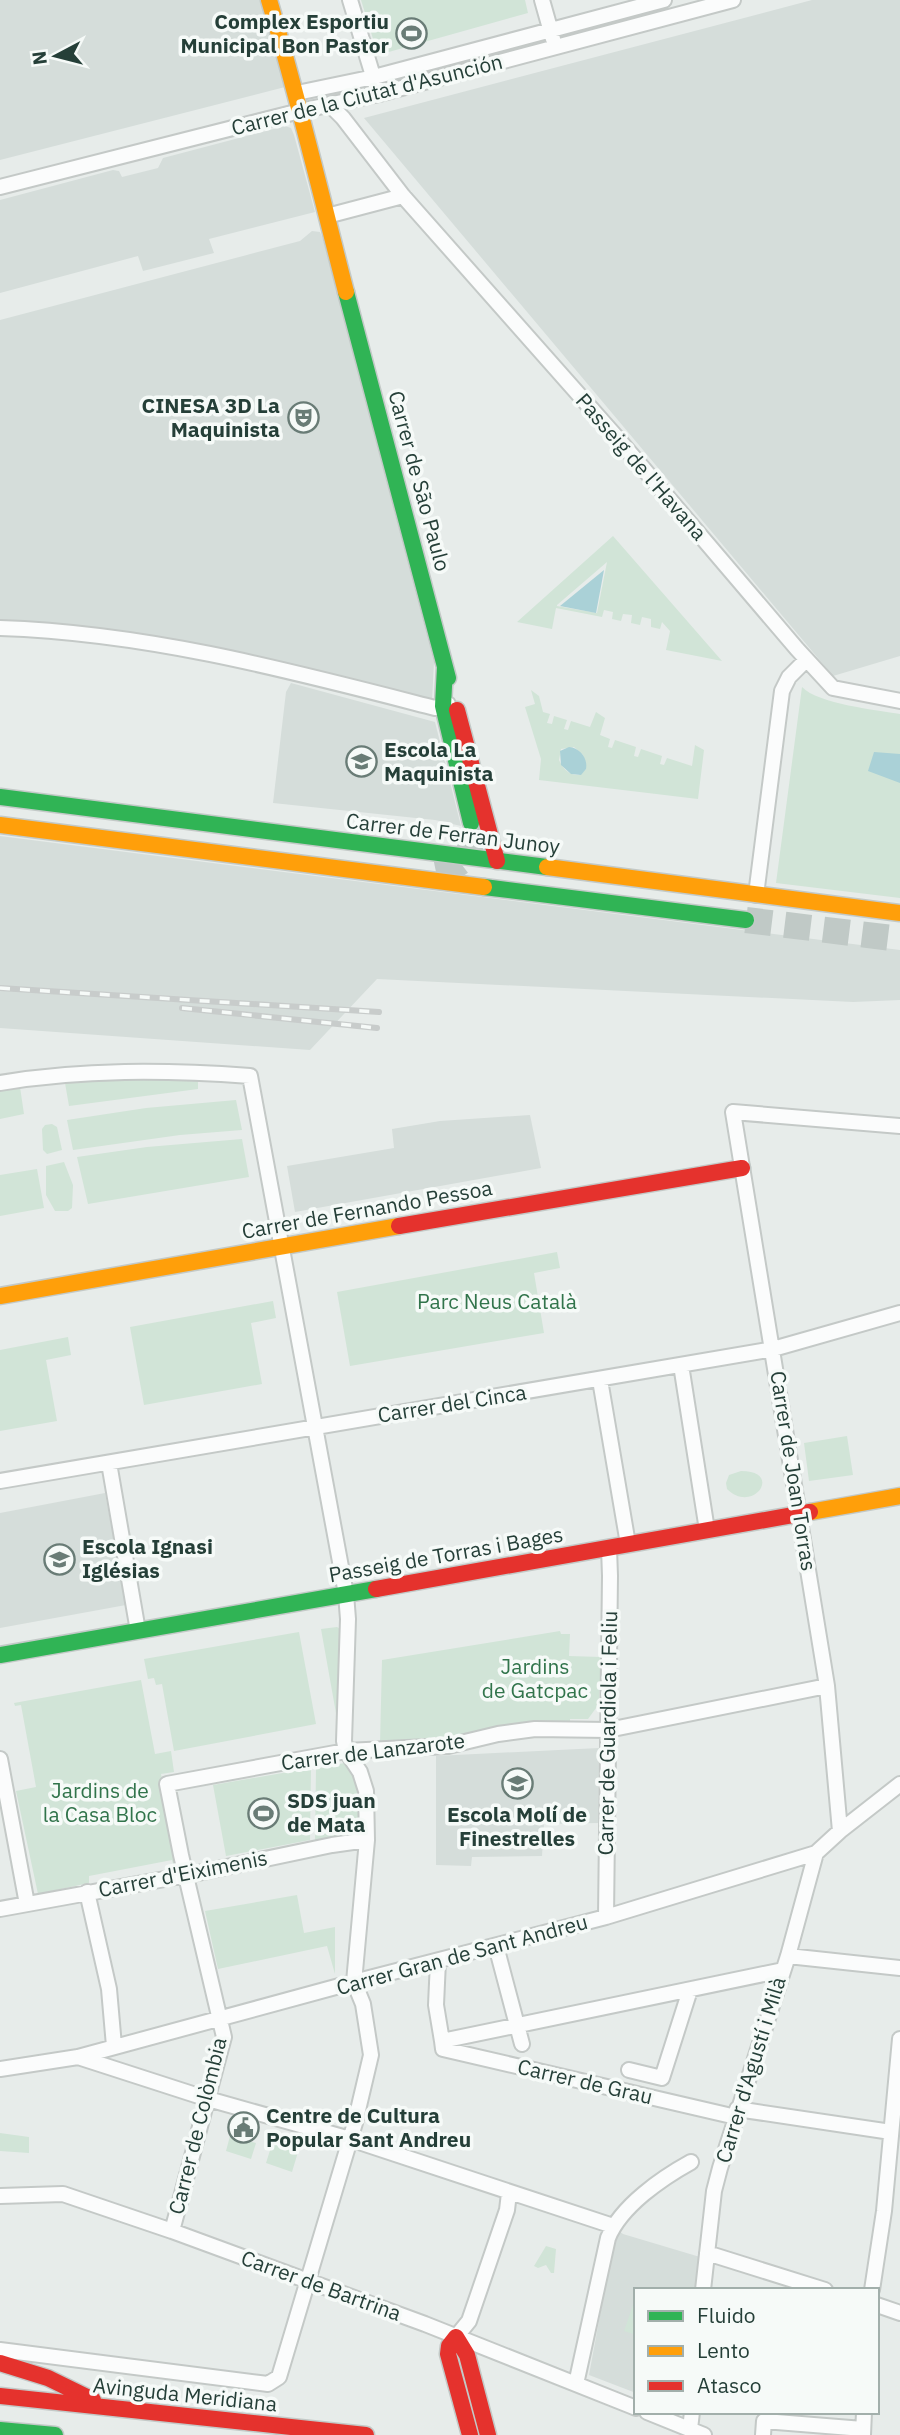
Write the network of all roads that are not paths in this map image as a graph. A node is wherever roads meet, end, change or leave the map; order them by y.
1 (269, 0) edge
2 (350, 0) edge
3 (542, 0) edge
4 (664, 0) edge
5 (733, 0) edge
6 (551, 30) junction
7 (556, 47) junction
8 (374, 77) junction
9 (296, 93) junction
10 (379, 94) junction
11 (331, 106) junction
12 (300, 111) junction
13 (0, 187) edge
14 (403, 196) junction
15 (327, 216) junction
16 (0, 628) edge
17 (806, 660) junction
18 (900, 701) edge
19 (449, 704) junction
20 (0, 797) edge
21 (471, 823) tunnel mouth
22 (0, 825) edge
23 (498, 861) junction
24 (436, 872) tunnel mouth
25 (416, 877) junction
26 (757, 895) junction
27 (900, 913) edge
28 (746, 920) tunnel mouth
29 (0, 1083) edge
30 (900, 1126) edge
31 (742, 1168) junction
32 (282, 1247) junction
33 (0, 1296) edge
34 (900, 1313) edge
35 (773, 1349) junction
36 (681, 1365) junction
37 (600, 1380) junction
38 (314, 1426) junction
39 (109, 1464) junction
40 (0, 1481) edge
41 (900, 1496) edge
42 (800, 1514) junction
43 (706, 1530) junction
44 (628, 1544) junction
45 (609, 1548) junction
46 (346, 1594) junction
47 (138, 1631) junction
48 (0, 1655) edge
49 (827, 1686) junction
50 (608, 1730) junction
51 (346, 1751) junction
52 (0, 1759) edge
53 (167, 1784) joint
54 (900, 1784) edge
55 (840, 1831) junction
56 (367, 1840) junction
57 (816, 1853) junction
58 (186, 1875) junction
59 (87, 1892) junction
60 (27, 1904) junction
61 (0, 1909) edge
62 (606, 1917) junction
63 (496, 1946) junction
64 (438, 1961) junction
65 (785, 1963) junction
66 (900, 1968) edge
67 (354, 1982) junction
68 (690, 1990) junction
69 (219, 2020) junction
70 (517, 2025) junction
71 (900, 2039) edge
72 (442, 2041) junction
73 (522, 2044) dead end
74 (114, 2046) junction
75 (78, 2057) junction
76 (0, 2069) edge
77 (629, 2070) dead end
78 (208, 2099) junction
79 (737, 2113) junction
80 (891, 2132) junction
81 (350, 2139) junction
82 (691, 2162) dead end
83 (509, 2193) junction
84 (0, 2196) edge
85 (613, 2226) junction
86 (172, 2231) junction
87 (707, 2253) junction
88 (309, 2283) junction
89 (703, 2288) edge
90 (819, 2288) edge
91 (872, 2288) edge
92 (879, 2306) edge
93 (900, 2313) edge
94 (456, 2337) junction
95 (0, 2350) edge
96 (0, 2363) edge
97 (576, 2385) junction
98 (0, 2396) edge
99 (109, 2407) junction
100 (634, 2407) edge
101 (652, 2414) edge
102 (692, 2414) edge
103 (864, 2414) edge
104 (784, 2417) edge
105 (690, 2429) junction
106 (0, 2430) edge
107 (863, 2432) edge
108 (55, 2435) edge
109 (366, 2435) edge
110 (470, 2435) edge
111 (488, 2435) edge
112 (704, 2435) edge
113 (763, 2435) edge

1 - 9 main road, Carrer de São Paulo
2 - 8 street
3 - 6 street
4 - 6 street, Carrer de la Ciutat d'Asunción
5 - 7 street, Carrer de la Ciutat d'Asunción
6 - 7 street
6 - 8 street, Carrer de la Ciutat d'Asunción
7 - 10 street, Carrer de la Ciutat d'Asunción
8 - 9 street, Carrer de la Ciutat d'Asunción
8 - 10 street
9 - 12 main road, Carrer de São Paulo
10 - 11 street, Carrer de la Ciutat d'Asunción
11 - 12 street, Carrer de la Ciutat d'Asunción
11 - 14 street, Passeig de l'Havana
12 - 13 street, Carrer de la Ciutat d'Asunción
12 - 15 main road, Carrer de São Paulo
14 - 15 street
14 - 17 street, Passeig de l'Havana
15 - 19 main road, Carrer de São Paulo
16 - 19 street
17 - 18 street, Passeig de l'Havana
17 - 26 street
19 - 21 main road
19 - 23 main road
20 - 23 main road, Carrer de Ferran Junoy
22 - 25 main road
23 - 26 main road, Carrer de Ferran Junoy
24 - 25 main road
25 - 28 main road
26 - 27 main road, Carrer de Ferran Junoy
29 - 32 street
30 - 31 street, Carrer de Joan Torras
31 - 32 main road, Carrer de Fernando Pessoa
31 - 35 street, Carrer de Joan Torras
32 - 33 main road, Carrer de Fernando Pessoa
32 - 38 street
34 - 35 street, Carrer del Cinca
35 - 36 street, Carrer del Cinca
35 - 42 street, Carrer de Joan Torras
36 - 37 street, Carrer del Cinca
36 - 43 street
37 - 38 street, Carrer del Cinca
37 - 44 street
38 - 39 street, Carrer del Cinca
38 - 46 street
39 - 40 street, Carrer del Cinca
39 - 47 street
41 - 42 main road, Passeig de Torras i Bages
42 - 43 main road, Passeig de Torras i Bages
42 - 49 street, Carrer de Joan Torras
43 - 44 main road, Passeig de Torras i Bages
44 - 45 main road, Passeig de Torras i Bages
45 - 46 main road, Passeig de Torras i Bages
45 - 50 street, Carrer de Guardiola i Feliu
46 - 47 main road, Passeig de Torras i Bages
46 - 51 street
47 - 48 main road, Passeig de Torras i Bages
49 - 50 street, Carrer de Lanzarote
49 - 55 street, Carrer de Joan Torras
50 - 51 street, Carrer de Lanzarote
50 - 62 street, Carrer de Guardiola i Feliu
51 - 53 street, Carrer de Lanzarote
51 - 56 street
52 - 60 street
53 - 58 street, Carrer de Colòmbia
54 - 55 street, Carrer Gran de Sant Andreu
55 - 57 street, Carrer Gran de Sant Andreu
56 - 58 street, Carrer d'Eiximenis
56 - 67 street
57 - 62 street, Carrer Gran de Sant Andreu
57 - 65 street, Carrer d'Agustí i Milà
58 - 59 street, Carrer d'Eiximenis
58 - 69 street, Carrer de Colòmbia
59 - 60 street, Carrer d'Eiximenis
59 - 74 street
60 - 61 street, Carrer d'Eiximenis
62 - 63 street, Carrer Gran de Sant Andreu
63 - 64 street, Carrer Gran de Sant Andreu
63 - 70 street
64 - 67 street, Carrer Gran de Sant Andreu
64 - 72 street
65 - 66 street, Carrer de Grau
65 - 68 street, Carrer de Grau
65 - 79 street, Carrer d'Agustí i Milà
67 - 69 street, Carrer Gran de Sant Andreu
67 - 81 street
68 - 70 street, Carrer de Grau
68 - 77 street
69 - 74 street, Carrer Gran de Sant Andreu
69 - 78 street, Carrer de Colòmbia
70 - 72 street, Carrer de Grau
70 - 73 street
71 - 80 street
72 - 79 street, Carrer de Grau
74 - 75 street, Carrer Gran de Sant Andreu
75 - 76 street, Carrer Gran de Sant Andreu
75 - 78 street
78 - 81 street
78 - 86 street, Carrer de Colòmbia
79 - 80 street, Carrer de Grau
79 - 87 street, Carrer d'Agustí i Milà
80 - 91 street
81 - 83 street
81 - 88 street
82 - 85 street
83 - 85 street
83 - 94 street
84 - 86 street, Carrer de Bartrina
85 - 97 street
86 - 88 street, Carrer de Bartrina
87 - 89 street, Carrer d'Agustí i Milà
87 - 90 street
88 - 94 street, Carrer de Bartrina
88 - 95 street, Avinguda Meridiana
92 - 93 street
94 - 97 street, Carrer de Bartrina
94 - 110 main road
94 - 111 main road
96 - 99 main road
97 - 100 street, Carrer de Bartrina
98 - 99 main road, Avinguda Meridiana
99 - 109 main road, Avinguda Meridiana
101 - 105 street
102 - 105 street
103 - 107 street
104 - 107 street
104 - 113 street
105 - 112 street
106 - 108 main road

